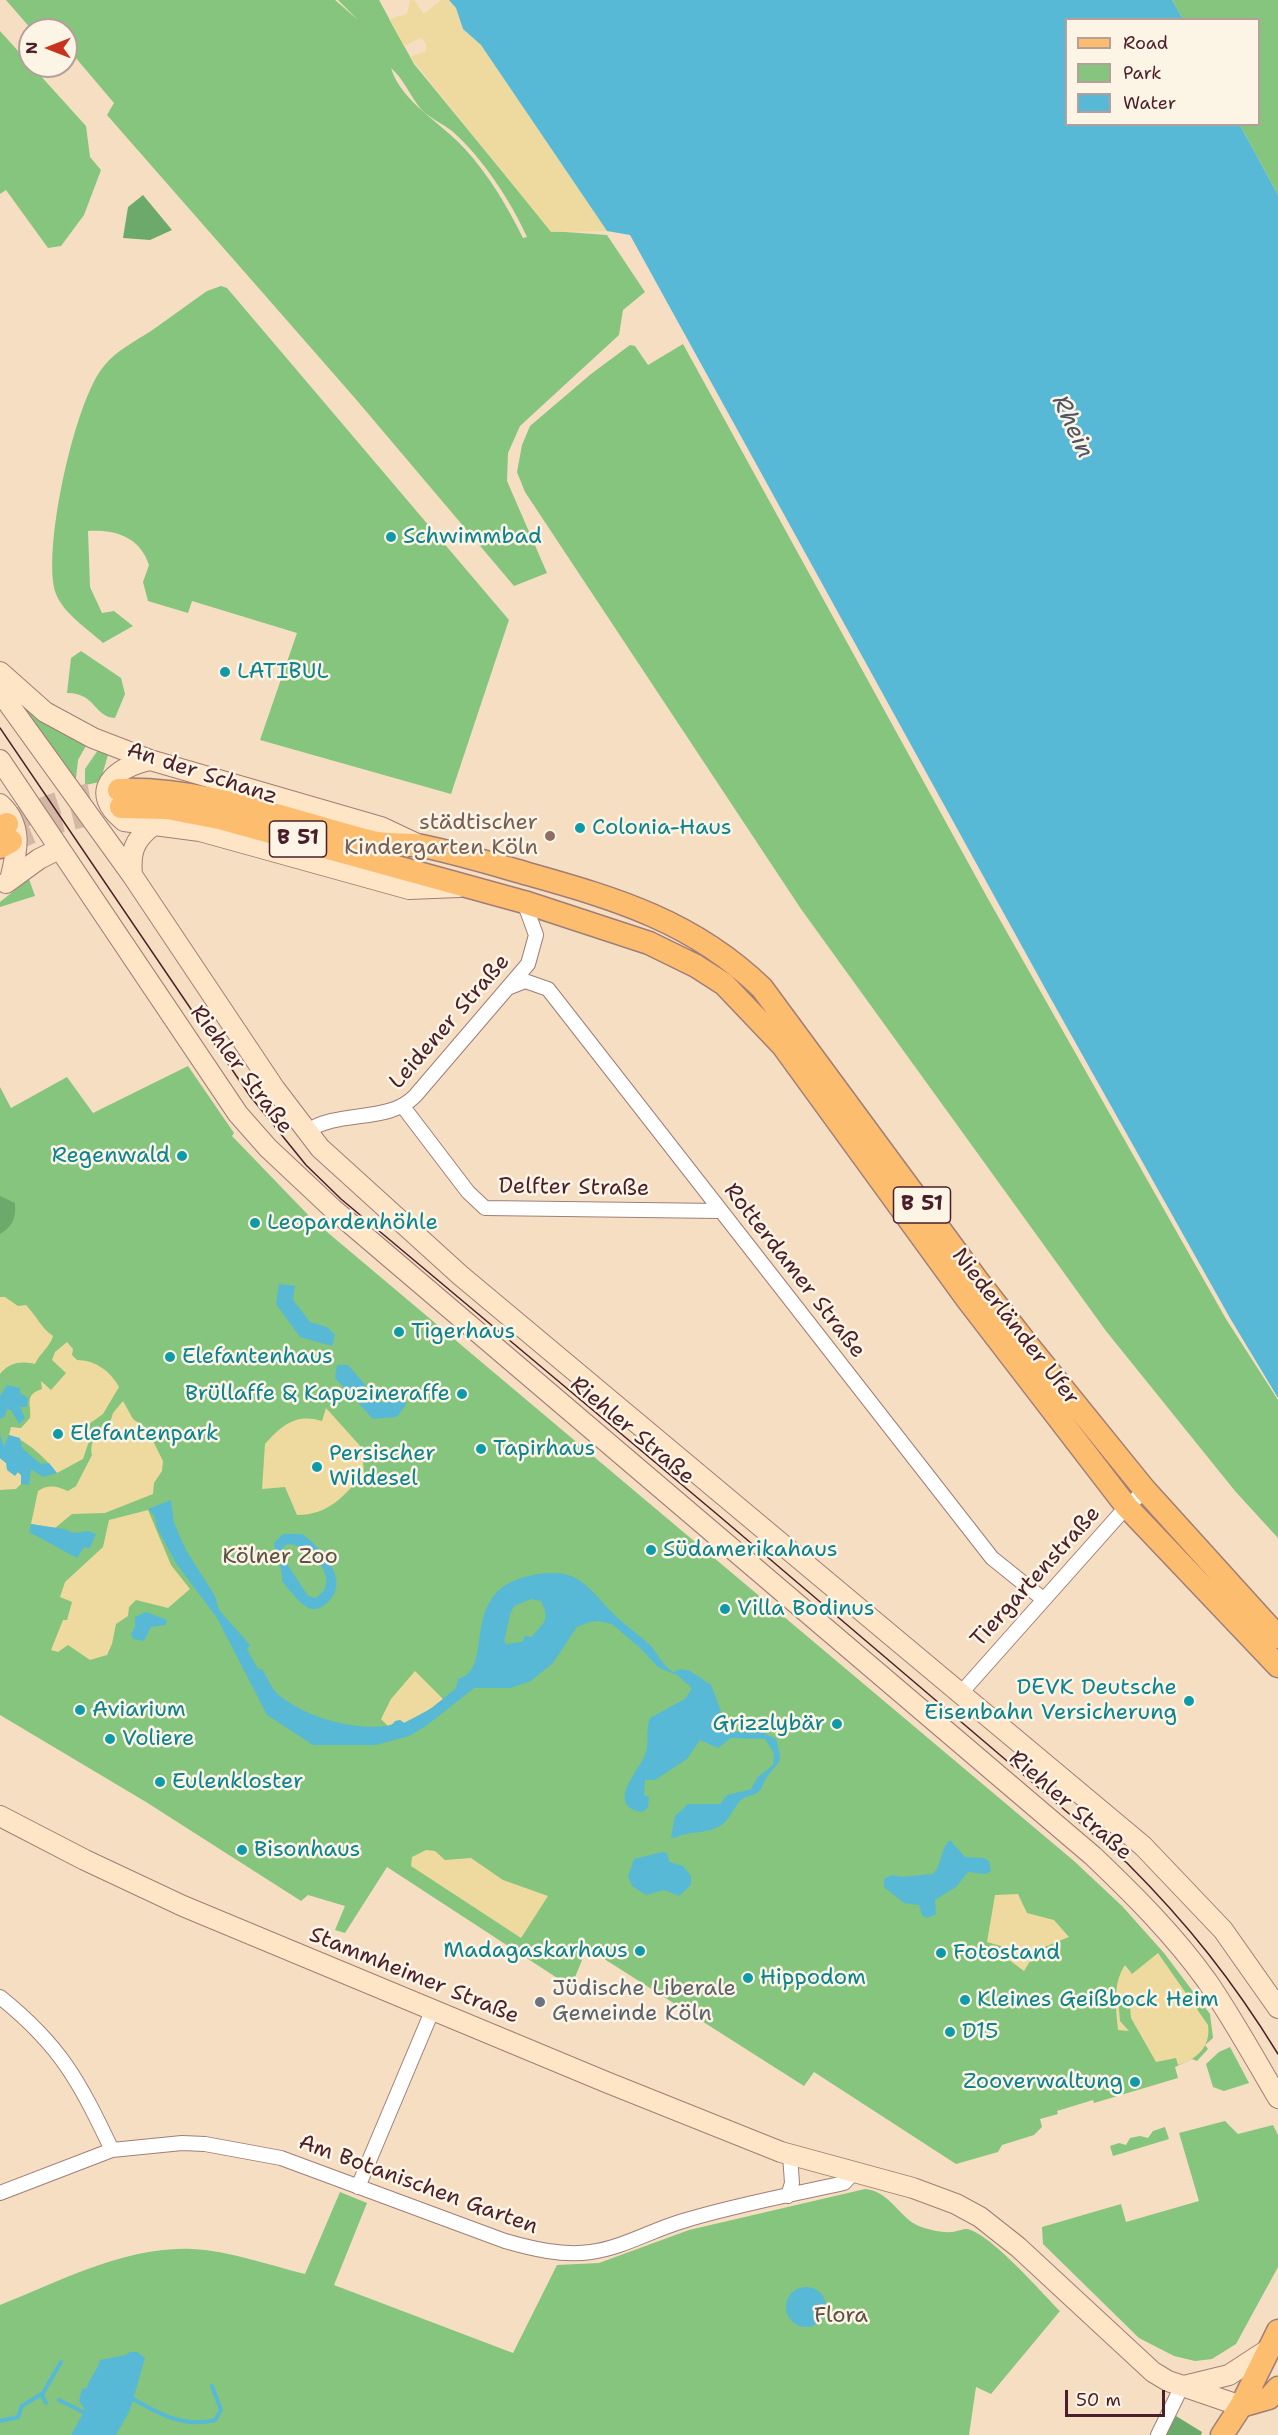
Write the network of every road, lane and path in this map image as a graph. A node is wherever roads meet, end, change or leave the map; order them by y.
1 (0, 672) edge
2 (0, 692) edge
3 (0, 760) edge
4 (150, 760) junction
5 (152, 826) junction
6 (4, 829) edge
7 (420, 846) junction
8 (59, 849) junction
9 (132, 875) junction
10 (5, 884) edge
11 (473, 887) junction
12 (580, 889) junction
13 (524, 902) junction
14 (561, 913) junction
15 (689, 932) joint
16 (696, 966) joint
17 (510, 987) junction
18 (404, 1108) junction
19 (306, 1132) junction
20 (720, 1211) junction
21 (1145, 1490) junction
22 (1127, 1507) junction
23 (1043, 1599) junction
24 (1278, 1637) edge
25 (1278, 1666) edge
26 (960, 1694) junction
27 (0, 1816) edge
28 (0, 1997) edge
29 (1278, 2008) edge
30 (433, 2009) junction
31 (1278, 2098) edge
32 (112, 2150) junction
33 (790, 2155) junction
34 (853, 2173) junction
35 (358, 2187) junction
36 (0, 2193) edge
37 (788, 2196) junction
38 (1273, 2340) edge
39 (1182, 2386) junction
40 (1278, 2388) edge
41 (1241, 2406) junction
42 (1158, 2435) edge
43 (1222, 2435) edge
44 (1237, 2435) edge

1 - 4 main road, An der Schanz / B 51
2 - 9 main road, Riehler Straße
3 - 8 main road, Riehler Straße
4 - 5 main road, An der Schanz
4 - 7 main road, An der Schanz / B 51
5 - 9 main road
5 - 11 main road, An der Schanz
6 - 10 main road
7 - 11 main road, An der Schanz / B 51
7 - 12 main road, An der Schanz / B 51
8 - 10 main road
8 - 31 main road, Riehler Straße
9 - 19 main road, Riehler Straße
11 - 13 main road, An der Schanz / B 51
12 - 14 main road, B 51
12 - 15 main road, An der Schanz / B 51
13 - 14 main road, An der Schanz / B 51
13 - 17 street, Leidener Straße
14 - 16 main road, An der Schanz / B 51
15 - 21 main road, Niederländer Ufer / B 51
16 - 22 main road, Niederländer Ufer / B 51
17 - 18 street, Leidener Straße
17 - 20 street, Rotterdamer Straße
18 - 19 street, Leidener Straße
18 - 20 street, Delfter Straße
19 - 26 main road, Riehler Straße
20 - 23 street, Rotterdamer Straße
21 - 22 street, Tiergartenstraße
21 - 24 main road, Niederländer Ufer / B 51
22 - 23 street, Tiergartenstraße
22 - 25 main road, Niederländer Ufer / B 51
23 - 26 street, Tiergartenstraße
26 - 29 main road, Riehler Straße
27 - 30 main road, Stammheimer Straße
28 - 32 street
30 - 33 main road, Stammheimer Straße
30 - 35 street
32 - 35 street, Am Botanischen Garten
32 - 36 street, Am Botanischen Garten
33 - 34 main road, Stammheimer Straße
33 - 37 street
34 - 37 street, Am Botanischen Garten
34 - 39 main road, Stammheimer Straße
35 - 37 street, Am Botanischen Garten
38 - 39 main road
38 - 41 main road
39 - 41 main road, Stammheimer Straße
39 - 42 street
40 - 41 main road
41 - 43 main road
41 - 44 main road

